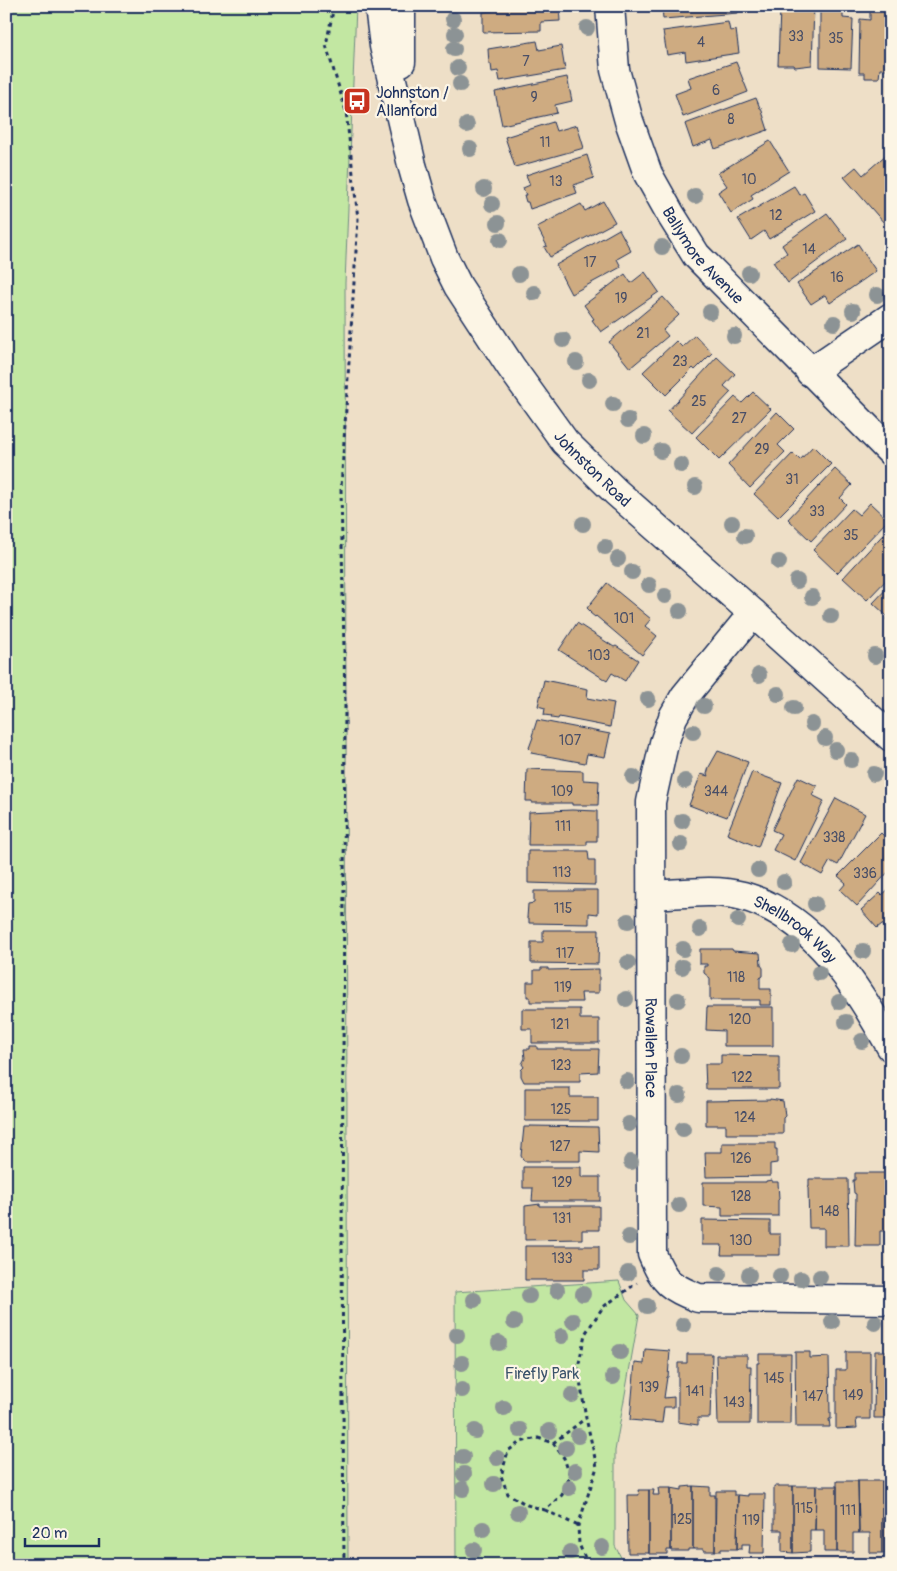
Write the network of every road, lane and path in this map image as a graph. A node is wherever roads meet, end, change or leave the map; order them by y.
1 (334, 6) edge
2 (379, 6) edge
3 (401, 6) edge
4 (610, 6) edge
5 (402, 121) junction
6 (891, 317) edge
7 (810, 372) junction
8 (891, 452) edge
9 (753, 612) junction
10 (891, 738) edge
11 (652, 895) junction
12 (891, 1047) edge
13 (661, 1275) junction
14 (891, 1300) edge
15 (586, 1418) junction
16 (553, 1443) junction
17 (545, 1510) junction
18 (578, 1526) junction
19 (344, 1565) edge
20 (588, 1565) edge

1 - 19 path
2 - 5 street, Johnston Road
3 - 5 street, Johnston Road
4 - 7 street, Ballymore Avenue
5 - 9 street, Johnston Road
6 - 7 street
7 - 8 street, Ballymore Avenue
9 - 10 street, Johnston Road
9 - 11 street, Rowallen Place
11 - 12 street, Shellbrook Way
11 - 13 street, Rowallen Place
13 - 14 street, Rowallen Place
13 - 15 path
15 - 16 path
15 - 18 path
16 - 17 path
16 - 17 path
17 - 18 path
18 - 20 path

